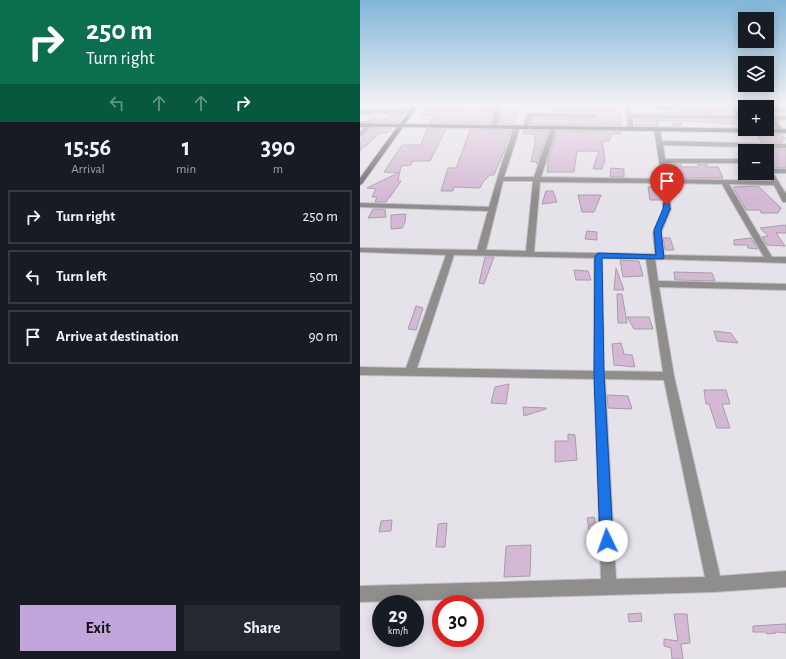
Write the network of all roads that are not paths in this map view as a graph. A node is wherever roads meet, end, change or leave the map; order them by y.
1 (393, 136) edge
2 (514, 136) edge
3 (551, 136) edge
4 (658, 136) edge
5 (736, 136) edge
6 (750, 137) edge
7 (660, 143) junction
8 (786, 146) edge
9 (738, 161) edge
10 (662, 162) junction
11 (774, 170) edge
12 (786, 171) edge
13 (362, 176) edge
14 (774, 178) edge
15 (500, 179) junction
16 (537, 180) junction
17 (666, 181) junction
18 (724, 182) junction
19 (360, 183) edge
20 (780, 186) edge
21 (786, 200) edge
22 (360, 206) edge
23 (492, 209) junction
24 (360, 250) edge
25 (451, 252) junction
26 (481, 252) junction
27 (530, 254) junction
28 (598, 256) junction
29 (655, 257) junction
30 (769, 259) junction
31 (786, 260) edge
32 (654, 284) junction
33 (786, 287) edge
34 (360, 371) edge
35 (410, 372) junction
36 (599, 375) junction
37 (669, 376) junction
38 (786, 579) edge
39 (714, 584) junction
40 (609, 587) junction
41 (360, 594) edge

1 - 13 street
2 - 15 street
3 - 16 street
4 - 7 street
5 - 6 street
6 - 7 street
6 - 8 street
7 - 10 street
9 - 10 street
10 - 17 street
11 - 12 street
13 - 19 street
14 - 20 street
15 - 16 street
15 - 23 street
16 - 17 street
16 - 27 street
17 - 18 street
17 - 29 street
18 - 20 street
18 - 30 street
20 - 21 street
22 - 23 street
23 - 26 street
24 - 25 street
25 - 26 street
25 - 35 street
26 - 27 street
27 - 28 street
28 - 29 street
28 - 36 street
29 - 30 street
29 - 32 street
30 - 31 street
32 - 33 street
32 - 37 street
34 - 35 street
35 - 36 street
36 - 37 street
36 - 40 street
37 - 39 street
38 - 39 street
39 - 40 street
40 - 41 street

